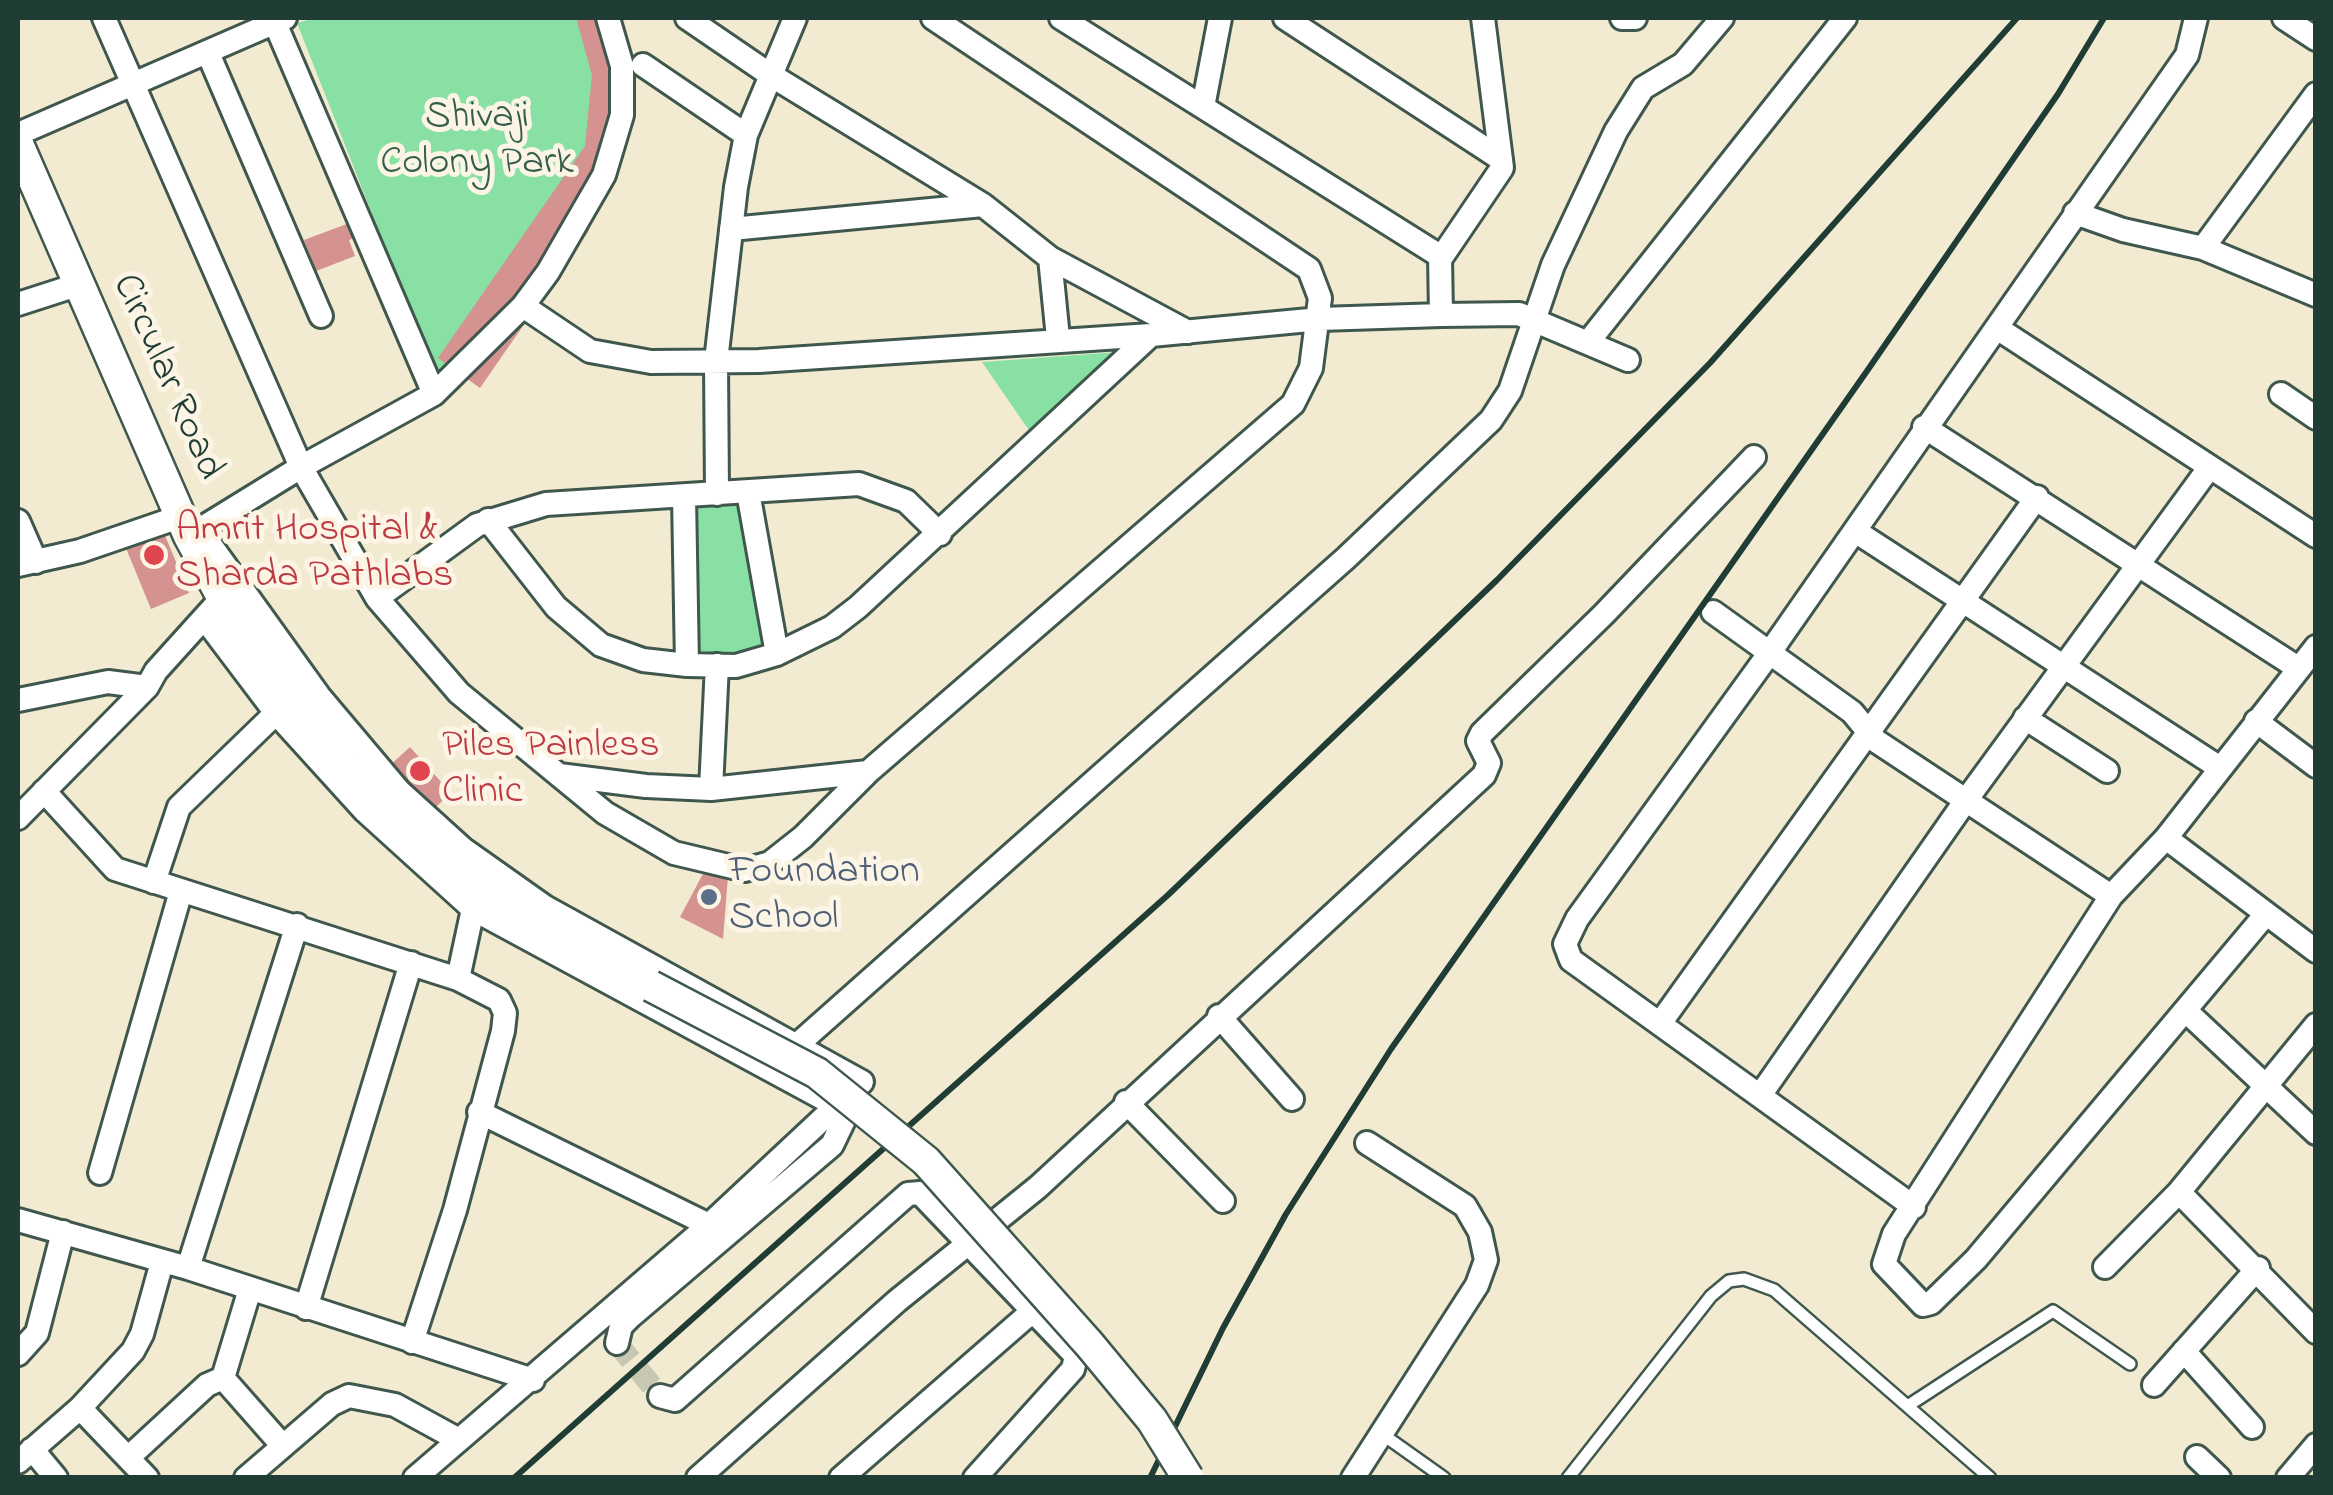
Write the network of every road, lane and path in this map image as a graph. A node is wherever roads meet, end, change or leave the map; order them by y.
1 (104, 18) edge
2 (608, 18) edge
3 (687, 18) edge
4 (795, 18) edge
5 (932, 18) edge
6 (1220, 18) edge
7 (1285, 18) edge
8 (1483, 18) edge
9 (1622, 18) edge
10 (1635, 18) edge
11 (1722, 18) edge
12 (1845, 18) edge
13 (2196, 18) edge
14 (2284, 18) edge
15 (280, 20) edge
16 (1074, 22) edge
17 (2316, 40) edge
18 (208, 53) junction
19 (643, 66) dead end
20 (769, 74) junction
21 (136, 82) junction
22 (2316, 94) edge
23 (1203, 107) junction
24 (18, 134) edge
25 (746, 135) junction
26 (18, 144) edge
27 (1501, 159) junction
28 (983, 204) junction
29 (2075, 213) junction
30 (730, 228) junction
31 (2202, 248) junction
32 (1050, 258) junction
33 (1441, 258) junction
34 (80, 284) junction
35 (2316, 295) edge
36 (18, 304) edge
37 (523, 306) junction
38 (1440, 315) junction
39 (321, 316) dead end
40 (1536, 319) junction
41 (1320, 320) junction
42 (1997, 328) junction
43 (1188, 332) junction
44 (1152, 336) junction
45 (1058, 338) junction
46 (1589, 341) junction
47 (1628, 360) dead end
48 (716, 362) junction
49 (434, 394) junction
50 (2281, 394) dead end
51 (2316, 418) edge
52 (1924, 427) junction
53 (1754, 457) dead end
54 (301, 466) junction
55 (2209, 468) junction
56 (748, 492) junction
57 (718, 494) junction
58 (684, 496) junction
59 (2037, 497) junction
60 (488, 520) junction
61 (18, 521) edge
62 (190, 527) junction
63 (1855, 532) junction
64 (940, 534) junction
65 (2316, 536) edge
66 (27, 563) edge
67 (2141, 565) junction
68 (377, 598) junction
69 (1963, 602) junction
70 (1713, 612) dead end
71 (224, 616) junction
72 (2316, 646) edge
73 (777, 654) junction
74 (1768, 655) junction
75 (686, 665) junction
76 (717, 665) junction
77 (2062, 668) junction
78 (2298, 668) junction
79 (148, 686) junction
80 (18, 700) edge
81 (276, 713) junction
82 (2025, 718) junction
83 (2256, 721) junction
84 (1870, 732) junction
85 (2316, 766) edge
86 (2220, 768) junction
87 (868, 772) junction
88 (2108, 772) dead end
89 (555, 774) junction
90 (711, 788) junction
91 (44, 791) junction
92 (1964, 802) junction
93 (18, 818) edge
94 (2166, 838) junction
95 (154, 882) junction
96 (181, 891) junction
97 (2111, 896) junction
98 (473, 908) junction
99 (2266, 914) junction
100 (296, 926) junction
101 (2316, 952) edge
102 (411, 964) junction
103 (458, 979) junction
104 (2187, 1012) junction
105 (1218, 1016) junction
106 (1661, 1022) junction
107 (2316, 1025) edge
108 (798, 1044) junction
109 (2266, 1086) junction
110 (1761, 1094) junction
111 (1292, 1099) dead end
112 (1126, 1102) junction
113 (839, 1107) junction
114 (479, 1112) junction
115 (2316, 1133) edge
116 (1367, 1144) dead end
117 (100, 1173) dead end
118 (2179, 1192) junction
119 (1223, 1200) dead end
120 (1914, 1206) junction
121 (18, 1220) edge
122 (708, 1225) junction
123 (62, 1232) junction
124 (971, 1242) junction
125 (162, 1262) junction
126 (2105, 1267) dead end
127 (188, 1268) junction
128 (2258, 1268) junction
129 (250, 1289) junction
130 (306, 1308) junction
131 (1035, 1309) junction
132 (2316, 1332) edge
133 (412, 1342) junction
134 (617, 1343) dead end
135 (2184, 1351) junction
136 (18, 1354) edge
137 (2130, 1364) dead end
138 (223, 1378) junction
139 (533, 1380) junction
140 (2154, 1384) dead end
141 (660, 1396) dead end
142 (1909, 1405) junction
143 (80, 1408) junction
144 (2252, 1427) dead end
145 (1382, 1434) junction
146 (459, 1440) junction
147 (2316, 1444) edge
148 (282, 1445) junction
149 (25, 1455) edge
150 (2197, 1457) dead end
151 (138, 1471) edge
152 (56, 1478) edge
153 (246, 1478) edge
154 (415, 1478) edge
155 (698, 1478) edge
156 (841, 1478) edge
157 (974, 1478) edge
158 (1188, 1478) edge
159 (1353, 1478) edge
160 (1444, 1478) edge
161 (1568, 1478) edge
162 (1990, 1478) edge
163 (2219, 1478) edge
164 (2288, 1478) edge

1 - 21 street
2 - 37 street
3 - 20 street
4 - 20 street
5 - 41 street
6 - 23 street
7 - 27 street
8 - 27 street
9 - 10 street
11 - 40 street
12 - 46 street
13 - 29 street
14 - 17 street
15 - 18 street
15 - 49 street
16 - 23 street
18 - 21 street
18 - 39 street
19 - 25 street
20 - 25 street
20 - 28 street
21 - 24 street
21 - 54 street
22 - 31 street
23 - 33 street
25 - 30 street
26 - 34 main road, Circular Road
27 - 33 street
28 - 30 street
28 - 32 street
29 - 31 street
29 - 42 street
30 - 48 street
31 - 35 street
32 - 43 street
32 - 45 street
33 - 38 street
34 - 36 street
34 - 62 main road, Circular Road
37 - 48 street
37 - 49 street
38 - 40 street
38 - 41 street
40 - 46 street
40 - 108 street
41 - 43 street
41 - 87 street
42 - 52 street
42 - 55 street
43 - 44 street
44 - 45 street
44 - 64 street
45 - 48 street
46 - 47 street
48 - 57 street
49 - 54 street
50 - 51 street
52 - 59 street
52 - 63 street
53 - 105 street
54 - 62 street
54 - 68 street
55 - 65 street
55 - 67 street
56 - 57 street
56 - 64 street
56 - 73 street
57 - 58 street
58 - 60 street
58 - 75 street
59 - 67 street
59 - 69 street
60 - 68 street
60 - 75 street
61 - 66 street
62 - 66 street
62 - 71 main road, Circular Road
62 - 108 street
63 - 69 street
63 - 74 street
64 - 73 street
67 - 77 street
67 - 78 street
68 - 89 street
69 - 77 street
69 - 84 street
70 - 74 street
71 - 79 street
71 - 81 street
71 - 158 main road, Circular Road, bridge
72 - 78 street
73 - 76 street
74 - 84 street
74 - 106 street
75 - 76 street
76 - 90 street
77 - 82 street
77 - 86 street
78 - 83 street
79 - 80 street
79 - 91 street
81 - 95 street
81 - 98 street
82 - 88 street
82 - 92 street
83 - 85 street
83 - 86 street
84 - 92 street
84 - 106 street
86 - 94 street
87 - 89 street
87 - 90 street
89 - 90 street
91 - 93 street
91 - 95 street
92 - 97 street
92 - 110 street
94 - 97 street
94 - 99 street
95 - 96 street
96 - 100 street
96 - 117 street
97 - 120 street
98 - 103 street
98 - 113 street
99 - 101 street
99 - 104 street
100 - 102 street
100 - 127 street
102 - 103 street
102 - 130 street
103 - 114 street
104 - 109 street
104 - 120 street
105 - 111 street
105 - 112 street
106 - 110 street
107 - 109 street
108 - 113 street
109 - 115 street
109 - 118 street
110 - 120 street
112 - 119 street
112 - 124 street
113 - 122 street
113 - 134 street
114 - 122 street
114 - 133 street
116 - 145 street
118 - 126 street
118 - 128 street
121 - 123 street
122 - 139 street
123 - 125 street
123 - 136 street
124 - 131 street
124 - 141 street
124 - 155 street
125 - 127 street
125 - 143 street
127 - 129 street
128 - 132 street
128 - 135 street
129 - 130 street
129 - 138 street
130 - 133 street
131 - 156 street
131 - 157 street
133 - 139 street
135 - 140 street
135 - 144 street
137 - 142 lane
138 - 148 street
138 - 151 street
139 - 146 street
142 - 161 lane
142 - 162 lane
143 - 149 street
143 - 151 street
145 - 159 street
145 - 160 lane
146 - 148 street
146 - 154 street
147 - 164 street
148 - 153 street
149 - 152 street
150 - 163 street

